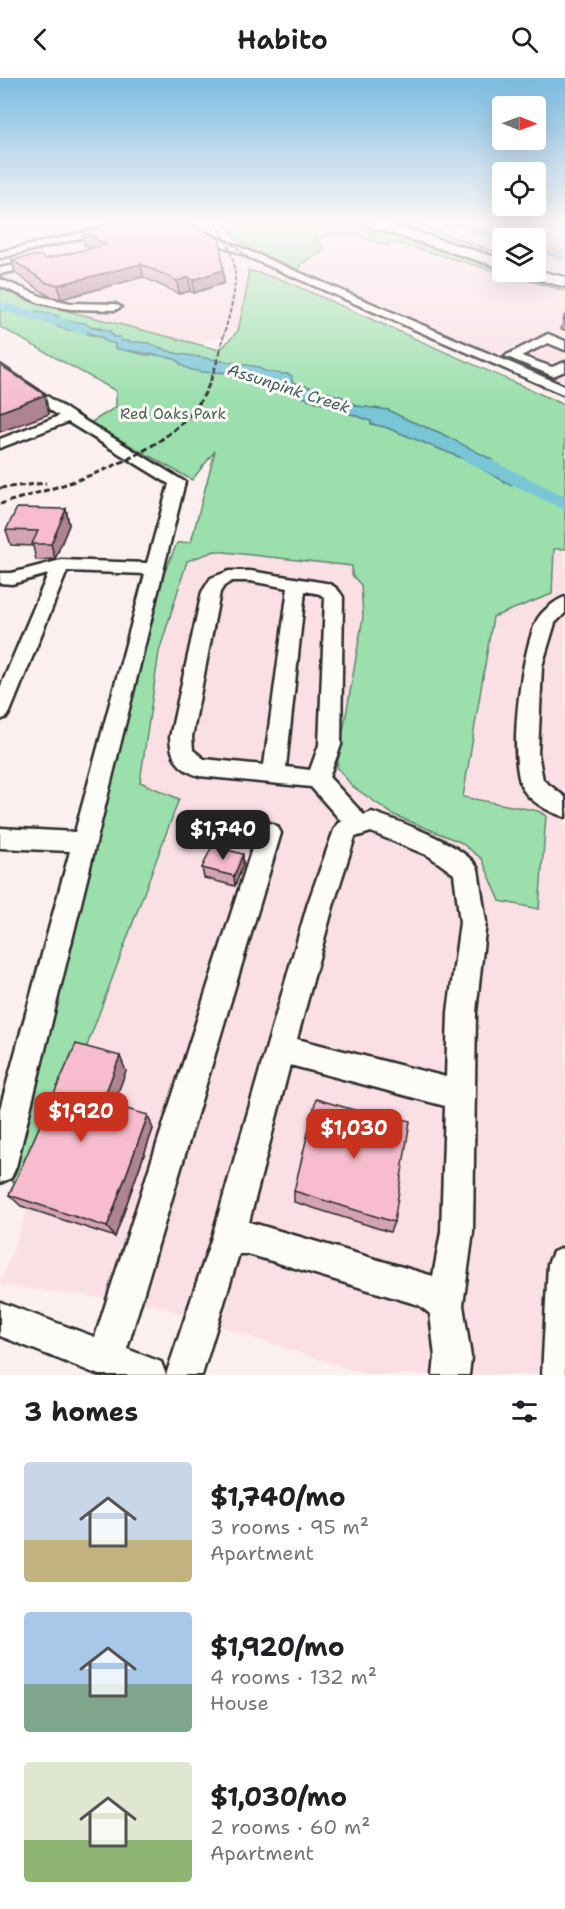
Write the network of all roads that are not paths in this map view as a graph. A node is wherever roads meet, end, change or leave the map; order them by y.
1 (3, 284) edge
2 (315, 284) edge
3 (375, 297) dead end
4 (390, 303) dead end
5 (115, 307) dead end
6 (565, 346) edge
7 (530, 364) junction
8 (0, 369) edge
9 (516, 370) junction
10 (562, 373) edge
11 (551, 386) junction
12 (565, 391) edge
13 (69, 417) junction
14 (0, 444) edge
15 (61, 565) junction
16 (154, 569) junction
17 (0, 578) edge
18 (297, 585) junction
19 (561, 611) edge
20 (0, 712) edge
21 (274, 774) junction
22 (317, 779) junction
23 (565, 808) edge
24 (360, 826) junction
25 (268, 833) dead end
26 (0, 838) edge
27 (83, 842) junction
28 (282, 1049) junction
29 (460, 1095) junction
30 (0, 1167) edge
31 (228, 1237) junction
32 (565, 1264) edge
33 (446, 1305) junction
34 (0, 1319) edge
35 (564, 1326) edge
36 (106, 1360) junction
37 (148, 1375) edge
38 (184, 1375) edge
39 (451, 1375) edge
40 (560, 1375) edge

1 - 5 street
2 - 9 street
3 - 4 street
6 - 7 street
6 - 7 street
7 - 9 street
7 - 10 street
8 - 13 street
9 - 11 street
10 - 11 street
11 - 12 street
13 - 14 street
13 - 16 street
15 - 16 street
15 - 17 street
15 - 20 street
16 - 27 street
18 - 21 street
18 - 21 street
18 - 22 street
19 - 23 street
21 - 22 street
22 - 24 street
24 - 28 street
24 - 29 street
25 - 36 street
26 - 27 street
27 - 30 street
28 - 29 street
28 - 31 street
29 - 33 street
31 - 33 street
31 - 38 street
32 - 35 street
33 - 39 street
34 - 36 street
35 - 40 street
36 - 37 street

